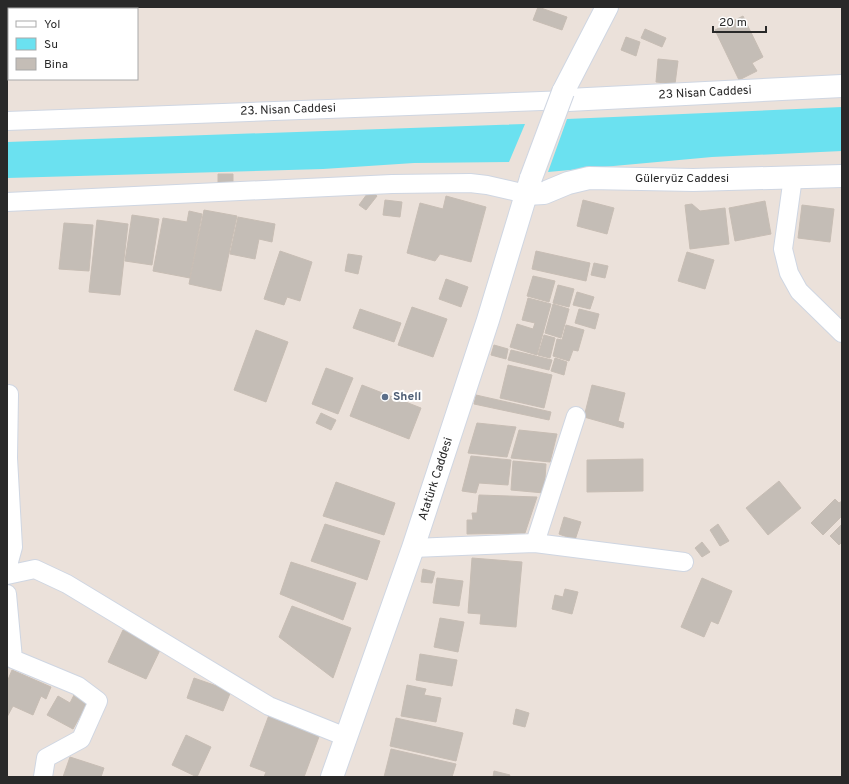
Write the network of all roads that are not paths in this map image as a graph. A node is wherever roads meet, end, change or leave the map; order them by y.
1 (607, 7) edge
2 (842, 86) edge
3 (566, 96) junction
4 (7, 121) edge
5 (842, 176) edge
6 (792, 177) junction
7 (528, 186) junction
8 (7, 202) edge
9 (842, 333) edge
10 (9, 394) dead end
11 (576, 416) dead end
12 (535, 543) junction
13 (413, 548) junction
14 (684, 562) dead end
15 (7, 569) edge
16 (7, 575) edge
17 (7, 594) edge
18 (346, 737) junction
19 (43, 777) edge
20 (332, 777) edge

1 - 3 main road, Atatürk Caddesi
2 - 3 main road, 23 Nisan Caddesi
3 - 4 street, 23. Nisan Caddesi
3 - 7 main road, Atatürk Caddesi, bridge
5 - 6 main road, Güleryüz Caddesi
6 - 7 main road, Güleryüz Caddesi
6 - 9 street
7 - 8 street
7 - 13 main road, Atatürk Caddesi
10 - 15 street
11 - 12 street
12 - 13 street
12 - 14 street
13 - 18 main road, Atatürk Caddesi
16 - 18 street
17 - 19 street
18 - 20 main road, Atatürk Caddesi

